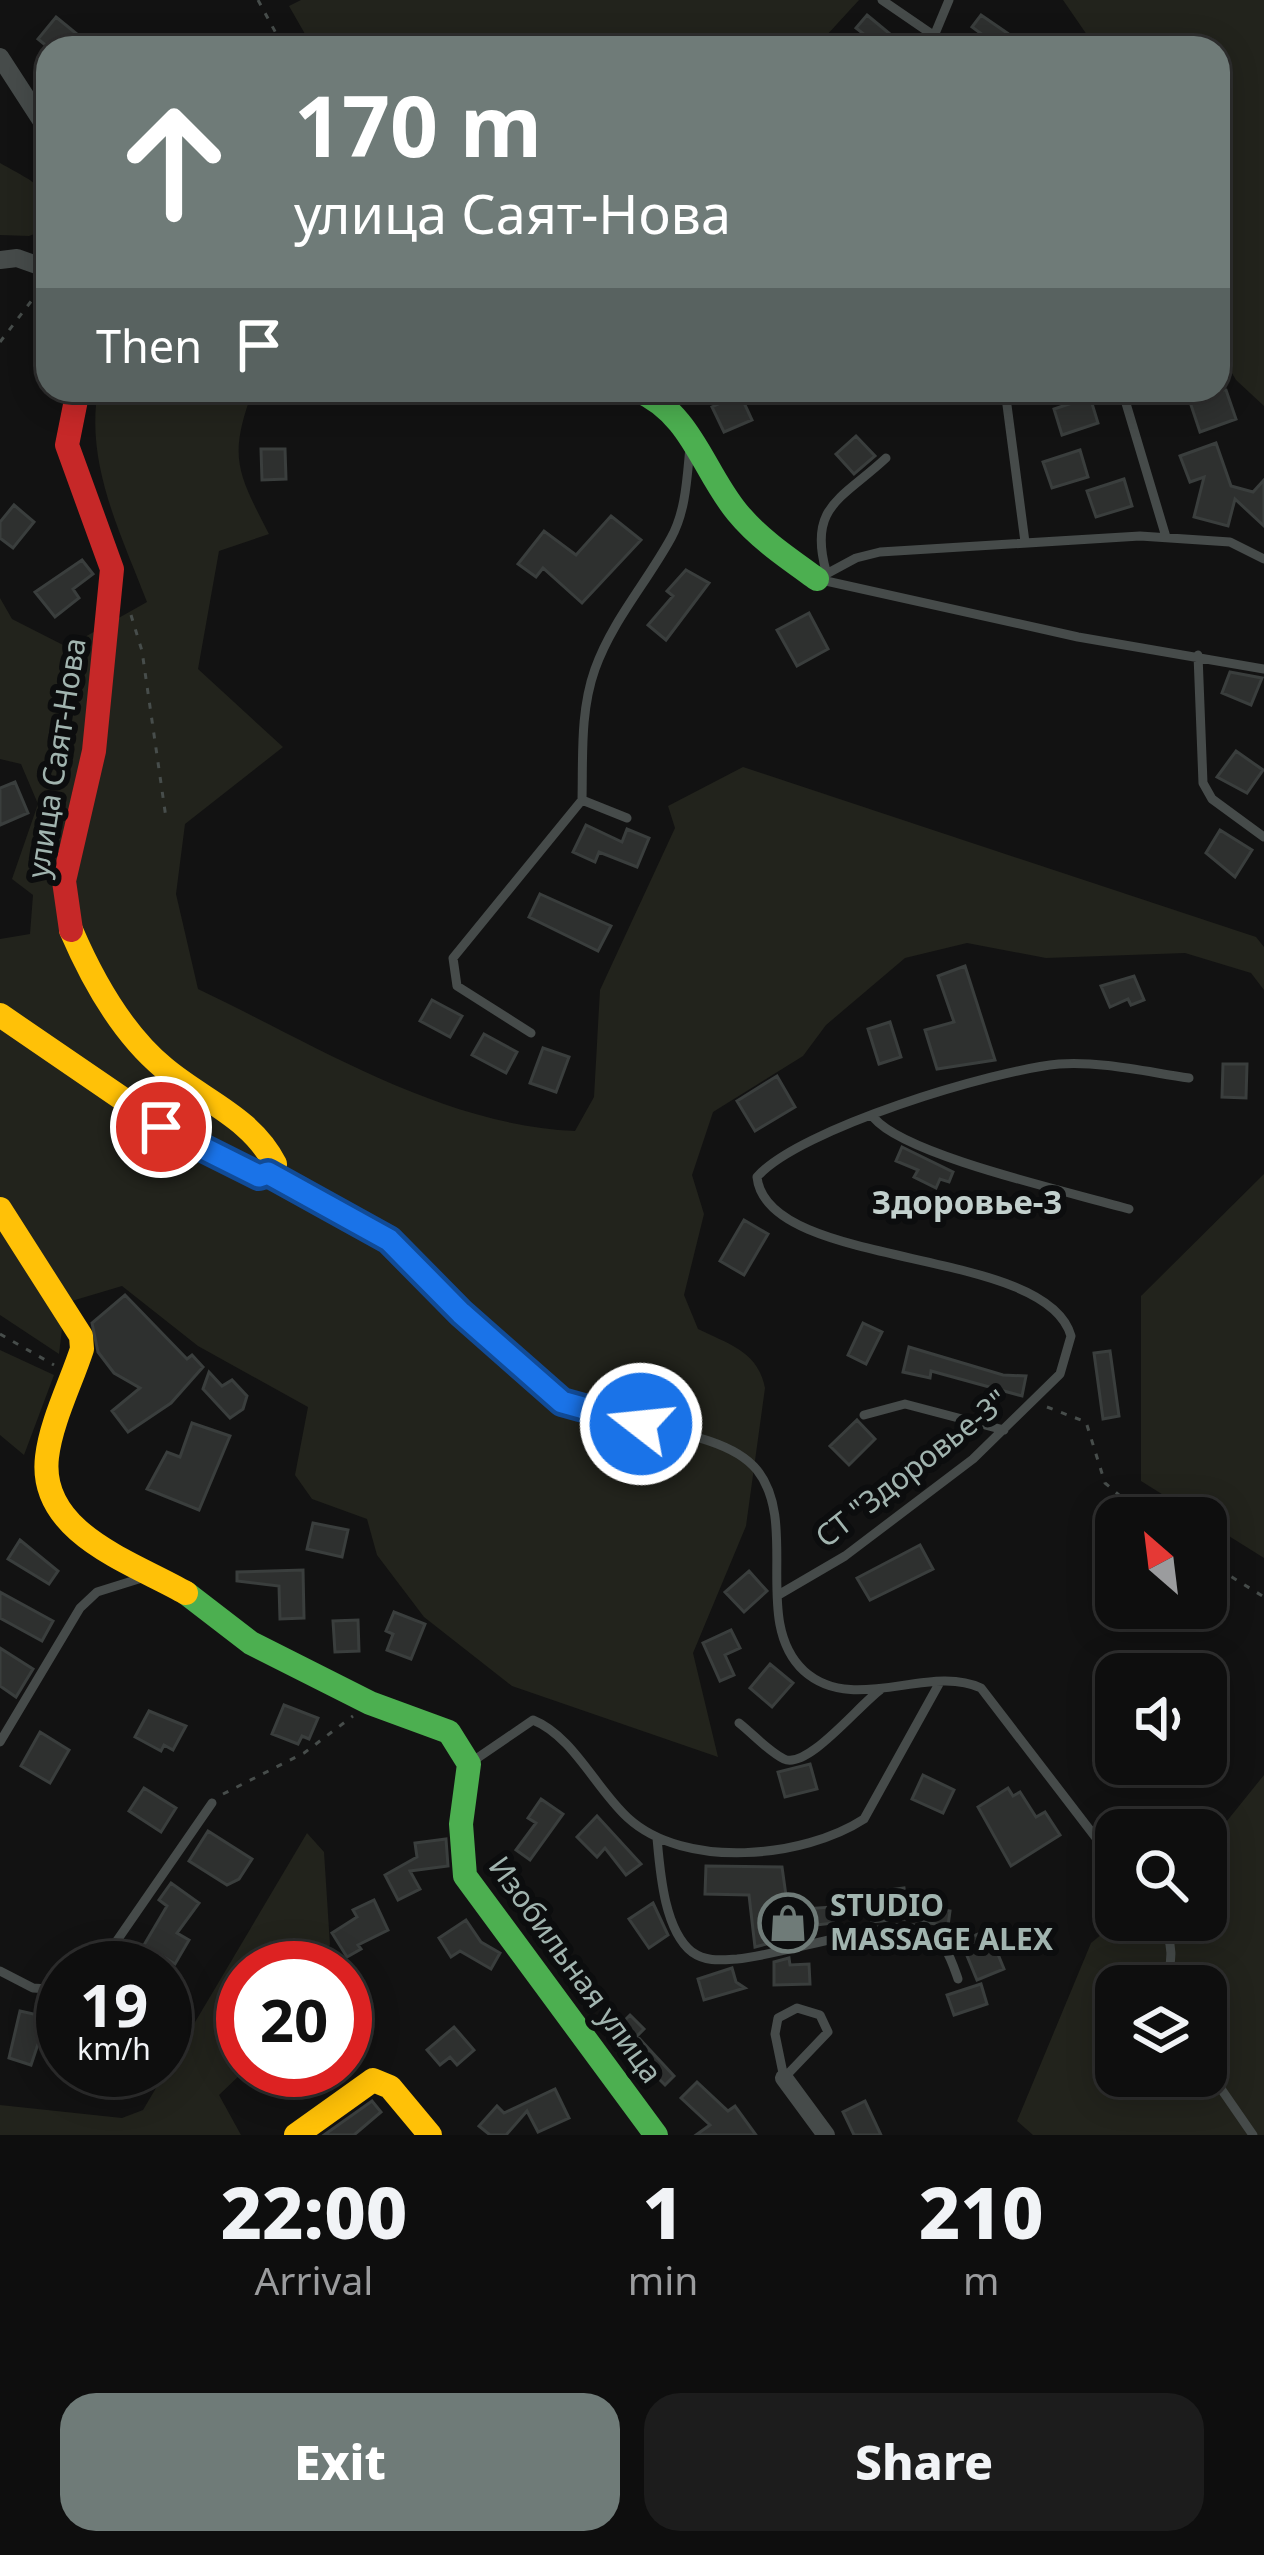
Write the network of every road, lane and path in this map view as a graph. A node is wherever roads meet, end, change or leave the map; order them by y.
1 (258, 0) edge
2 (882, 0) edge
3 (949, 0) edge
4 (278, 36) edge
5 (934, 36) joint
6 (0, 57) edge
7 (36, 107) edge
8 (0, 260) edge
9 (36, 264) edge
10 (36, 295) edge
11 (0, 342) edge
12 (76, 402) edge
13 (661, 402) edge
14 (1006, 402) edge
15 (1126, 402) edge
16 (690, 436) junction
17 (886, 458) dead end
18 (1166, 537) junction
19 (1024, 542) junction
20 (1264, 559) edge
21 (822, 575) junction
22 (111, 601) junction
23 (1198, 655) junction
24 (1264, 669) edge
25 (582, 800) junction
26 (166, 818) dead end
27 (627, 818) dead end
28 (1264, 837) edge
29 (0, 1015) edge
30 (531, 1033) dead end
31 (1189, 1078) dead end
32 (874, 1118) junction
33 (268, 1173) junction
34 (0, 1209) edge
35 (1129, 1209) dead end
36 (0, 1334) edge
37 (71, 1376) junction
38 (1035, 1403) junction
39 (864, 1415) dead end
40 (1004, 1430) junction
41 (1121, 1497) edge
42 (1227, 1574) edge
43 (150, 1576) junction
44 (779, 1594) junction
45 (1264, 1597) edge
46 (940, 1682) junction
47 (880, 1690) junction
48 (370, 1703) junction
49 (0, 1707) edge
50 (13, 1718) junction
51 (739, 1723) dead end
52 (0, 1742) edge
53 (469, 1764) junction
54 (212, 1802) joint
55 (1095, 1836) edge
56 (657, 1838) junction
57 (117, 1941) edge
58 (0, 1971) edge
59 (958, 1978) dead end
60 (36, 1988) edge
61 (784, 2078) junction
62 (1226, 2097) edge
63 (296, 2135) edge
64 (430, 2135) edge
65 (656, 2135) edge
66 (826, 2135) edge
67 (1252, 2135) edge

1 - 4 path
2 - 5 lane
3 - 5 lane
6 - 7 street
8 - 9 street
10 - 11 path
12 - 22 street, улица Саят-Нова
13 - 16 street
14 - 19 lane
15 - 18 lane
16 - 21 street
16 - 25 lane
17 - 21 lane
18 - 19 lane
18 - 20 lane
19 - 21 lane
21 - 23 lane
22 - 26 path
22 - 33 street, улица Саят-Нова
23 - 24 lane
23 - 28 lane
25 - 27 lane
25 - 30 lane
29 - 33 street
31 - 32 lane, СТ "Здоровье-3"
32 - 35 lane
32 - 38 lane, СТ "Здоровье-3"
33 - 44 lane
34 - 37 street
36 - 37 path
37 - 43 street
38 - 40 lane, СТ "Здоровье-3"
38 - 41 path
39 - 40 lane
40 - 44 lane, СТ "Здоровье-3"
42 - 45 path
43 - 48 street
43 - 50 lane
44 - 47 lane
46 - 47 lane
46 - 55 lane
46 - 56 lane
47 - 51 lane
48 - 53 street
48 - 54 path
49 - 50 lane
50 - 52 lane
53 - 56 lane
53 - 65 street, Изобильная улица
54 - 57 lane
56 - 59 lane
58 - 60 lane
61 - 61 lane
61 - 66 street
62 - 67 lane
63 - 64 street

